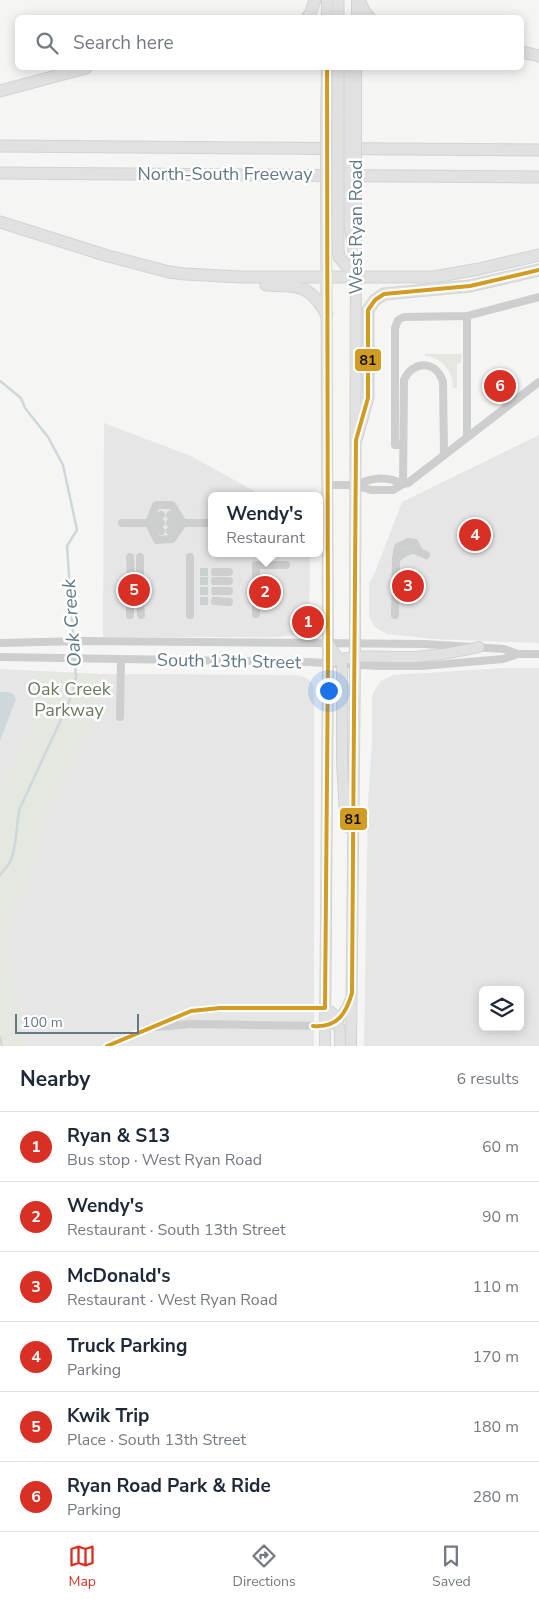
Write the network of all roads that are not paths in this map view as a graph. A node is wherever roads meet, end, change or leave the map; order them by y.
1 (315, 0) edge
2 (327, 0) edge
3 (338, 0) edge
4 (358, 0) edge
5 (309, 15) edge
6 (327, 15) edge
7 (338, 15) edge
8 (357, 15) edge
9 (367, 15) edge
10 (524, 52) edge
11 (539, 56) edge
12 (79, 70) edge
13 (327, 70) edge
14 (338, 70) edge
15 (350, 70) edge
16 (356, 70) edge
17 (0, 92) edge
18 (332, 120) junction
19 (353, 120) junction
20 (0, 146) edge
21 (539, 150) edge
22 (0, 173) edge
23 (539, 177) edge
24 (332, 195) junction
25 (0, 222) edge
26 (539, 255) edge
27 (356, 262) joint
28 (539, 270) edge
29 (185, 274) junction
30 (326, 277) junction
31 (356, 277) junction
32 (539, 297) edge
33 (327, 315) junction
34 (467, 316) junction
35 (539, 382) edge
36 (467, 436) junction
37 (356, 440) junction
38 (403, 445) junction
39 (444, 455) junction
40 (403, 484) junction
41 (327, 485) junction
42 (355, 485) junction
43 (122, 523) dead end
44 (148, 523) junction
45 (161, 523) dead end
46 (183, 523) junction
47 (208, 523) edge
48 (422, 554) dead end
49 (130, 557) dead end
50 (140, 557) dead end
51 (190, 557) dead end
52 (286, 565) dead end
53 (190, 572) junction
54 (200, 572) tunnel mouth
55 (215, 572) tunnel mouth
56 (229, 572) dead end
57 (130, 577) tunnel mouth
58 (140, 578) tunnel mouth
59 (190, 581) junction
60 (200, 581) tunnel mouth
61 (215, 581) tunnel mouth
62 (229, 581) dead end
63 (190, 591) junction
64 (200, 591) tunnel mouth
65 (215, 591) tunnel mouth
66 (229, 592) dead end
67 (190, 601) junction
68 (200, 601) tunnel mouth
69 (215, 601) tunnel mouth
70 (130, 602) tunnel mouth
71 (140, 602) tunnel mouth
72 (229, 602) dead end
73 (190, 614) dead end
74 (256, 614) dead end
75 (130, 615) dead end
76 (140, 615) dead end
77 (395, 615) dead end
78 (0, 644) edge
79 (328, 644) junction
80 (355, 644) junction
81 (478, 647) junction
82 (518, 654) junction
83 (539, 654) edge
84 (0, 657) edge
85 (121, 659) junction
86 (355, 661) junction
87 (341, 662) junction
88 (328, 663) junction
89 (120, 717) dead end
90 (353, 844) junction
91 (351, 990) junction
92 (325, 1008) junction
93 (338, 1019) junction
94 (325, 1026) junction
95 (148, 1028) junction
96 (107, 1046) edge
97 (325, 1046) edge
98 (340, 1046) edge
99 (351, 1046) edge

1 - 5 highway
2 - 6 main road
3 - 7 highway
4 - 8 main road
4 - 9 highway
10 - 11 highway
12 - 17 highway
13 - 18 main road
14 - 18 highway
15 - 19 highway
16 - 19 main road
18 - 24 highway, bridge
19 - 27 highway, bridge
20 - 21 highway, North-South Freeway
22 - 23 highway, North-South Freeway
24 - 30 main road, West Ryan Road
24 - 31 highway
25 - 29 highway
26 - 31 highway
27 - 31 main road, West Ryan Road
28 - 37 highway
29 - 30 highway
29 - 33 highway
30 - 31 highway
30 - 33 main road, West Ryan Road
31 - 37 main road, West Ryan Road
32 - 34 street
33 - 41 main road, West Ryan Road
34 - 36 street
34 - 38 street
35 - 36 street
36 - 39 street
37 - 42 main road, West Ryan Road
38 - 39 street
38 - 40 street
39 - 40 street
40 - 42 street
41 - 42 street
41 - 79 main road, West Ryan Road
42 - 80 main road, West Ryan Road
43 - 44 street
44 - 45 street
44 - 46 street
44 - 46 street
46 - 46 street
46 - 47 street
48 - 77 street
49 - 57 street
50 - 58 street
51 - 53 street
52 - 74 street
53 - 54 street
53 - 59 street
55 - 56 street
59 - 60 street
59 - 63 street
61 - 62 street
63 - 64 street
63 - 67 street
65 - 66 street
67 - 68 street
67 - 73 street
69 - 72 street
70 - 75 street
71 - 76 street
78 - 79 street, South 13th Street
79 - 80 street, South 13th Street
79 - 87 main road
79 - 88 main road, West Ryan Road
80 - 81 street, South 13th Street
80 - 86 main road, West Ryan Road
81 - 82 street, South 13th Street
81 - 86 main road
82 - 83 street, South 13th Street
82 - 86 street, South 13th Street
84 - 85 street, South 13th Street
85 - 88 street, South 13th Street
85 - 89 street
86 - 87 main road
86 - 90 main road, West Ryan Road
87 - 88 main road
87 - 90 main road
88 - 92 main road, West Ryan Road
90 - 91 main road, West Ryan Road
91 - 93 main road
91 - 99 main road, West Ryan Road
92 - 93 main road
92 - 94 main road, West Ryan Road
92 - 95 street
93 - 94 main road
93 - 98 main road
94 - 95 street
94 - 97 main road, West Ryan Road
95 - 96 street

